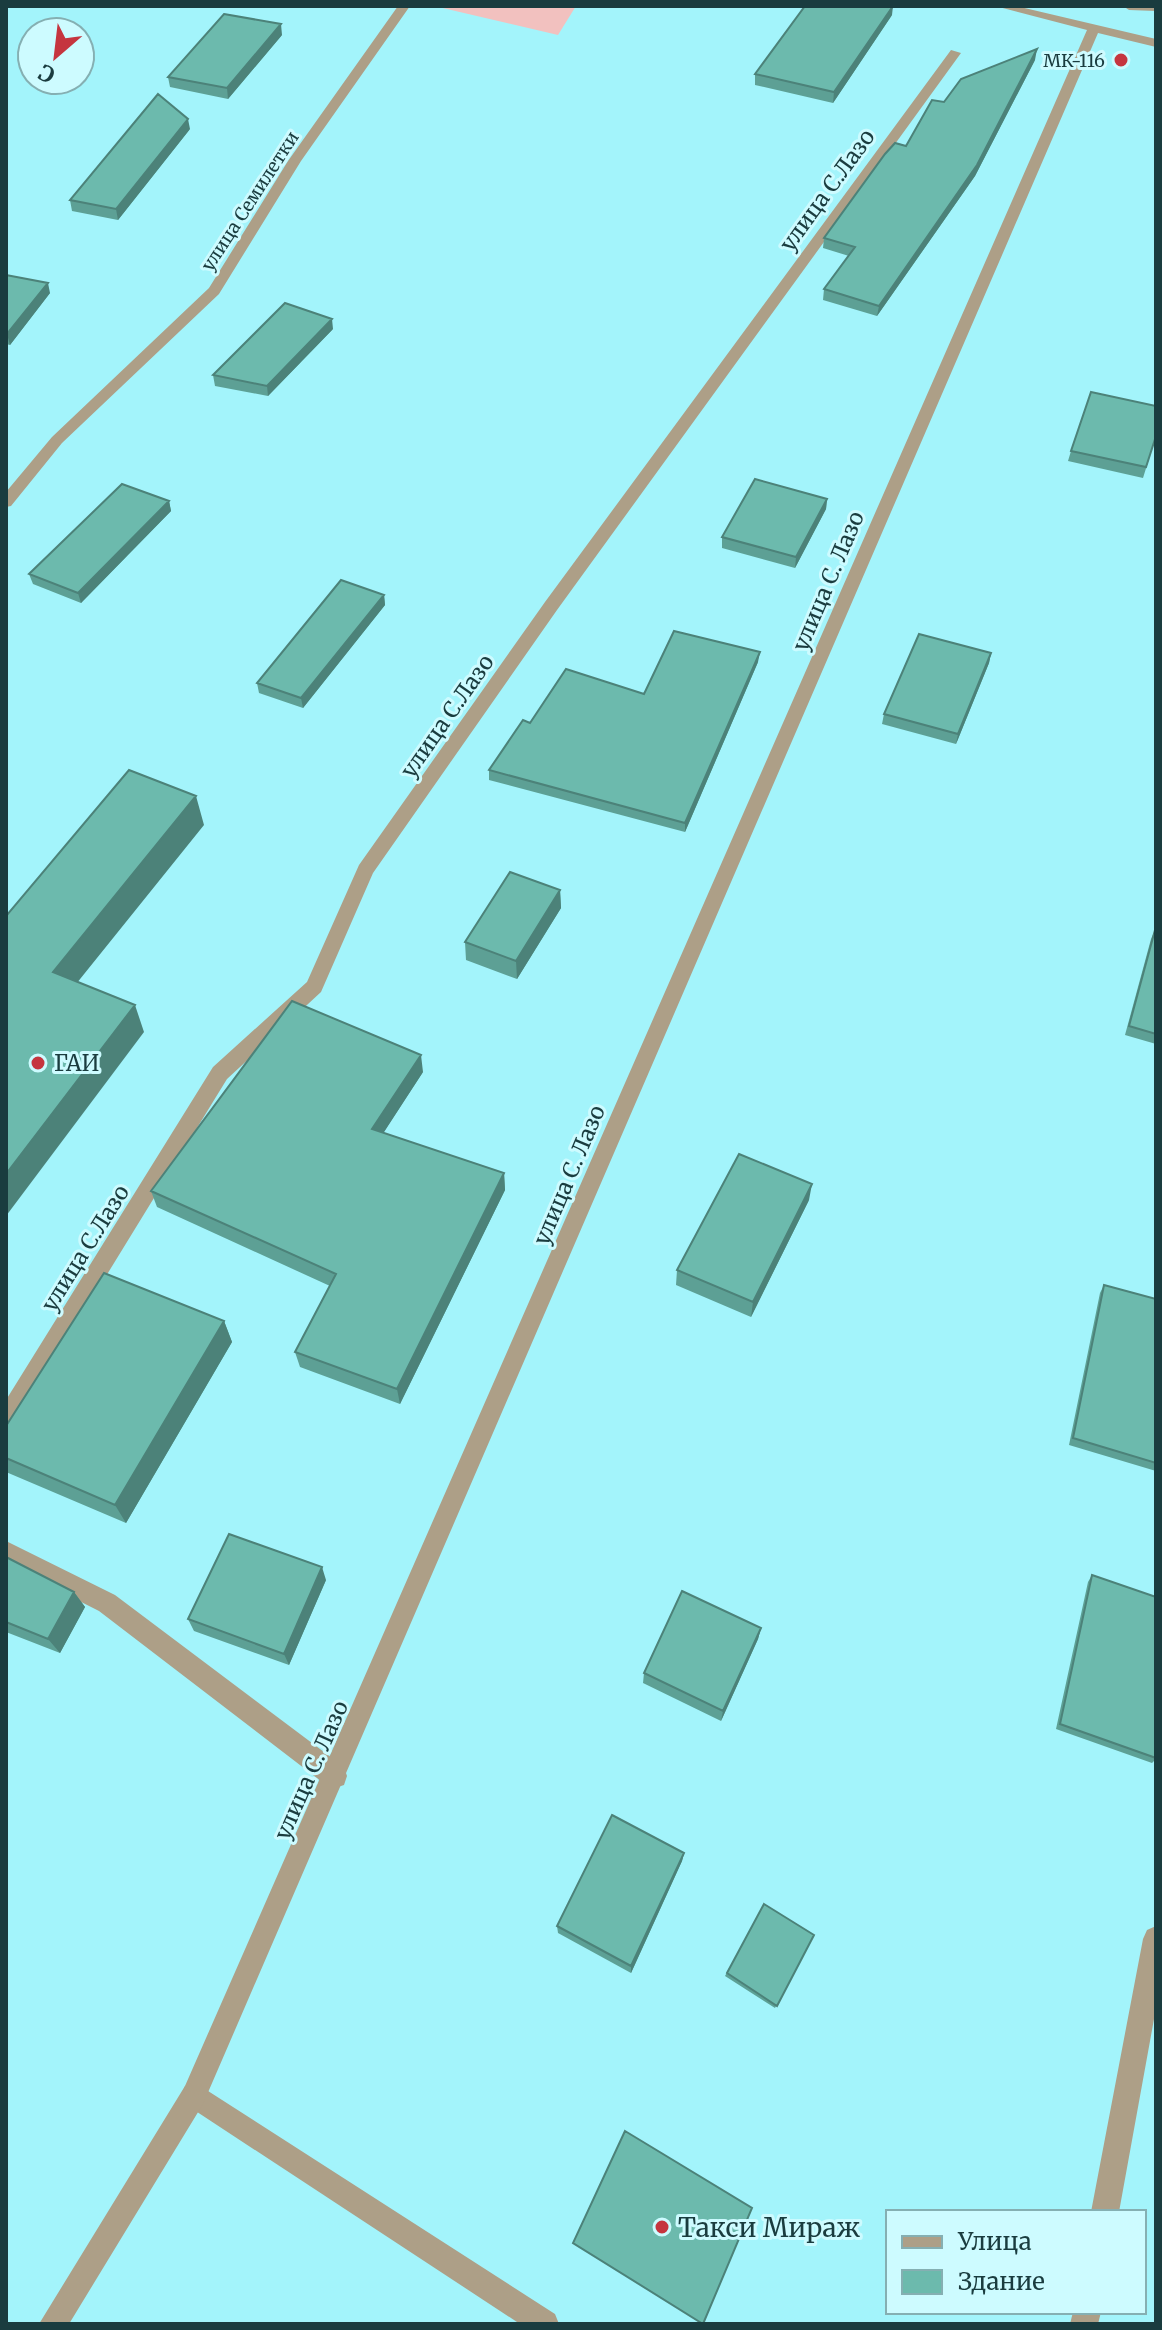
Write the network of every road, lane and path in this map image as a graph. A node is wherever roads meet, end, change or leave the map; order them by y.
1 (404, 6) edge
2 (1001, 6) edge
3 (1129, 6) edge
4 (1156, 7) edge
5 (1094, 28) junction
6 (1156, 43) edge
7 (955, 53) dead end
8 (6, 502) edge
9 (6, 1419) edge
10 (6, 1552) edge
11 (335, 1776) junction
12 (1156, 1939) edge
13 (194, 2095) junction
14 (1105, 2210) edge
15 (53, 2324) edge
16 (545, 2324) edge

1 - 8 street, улица Семилетки
2 - 5 street
3 - 4 street
5 - 6 street
5 - 11 street, улица С. Лазо
7 - 9 street, улица С.Лазо
10 - 11 street
11 - 13 street, улица С. Лазо
12 - 14 street
13 - 15 street, улица С. Лазо
13 - 16 street

